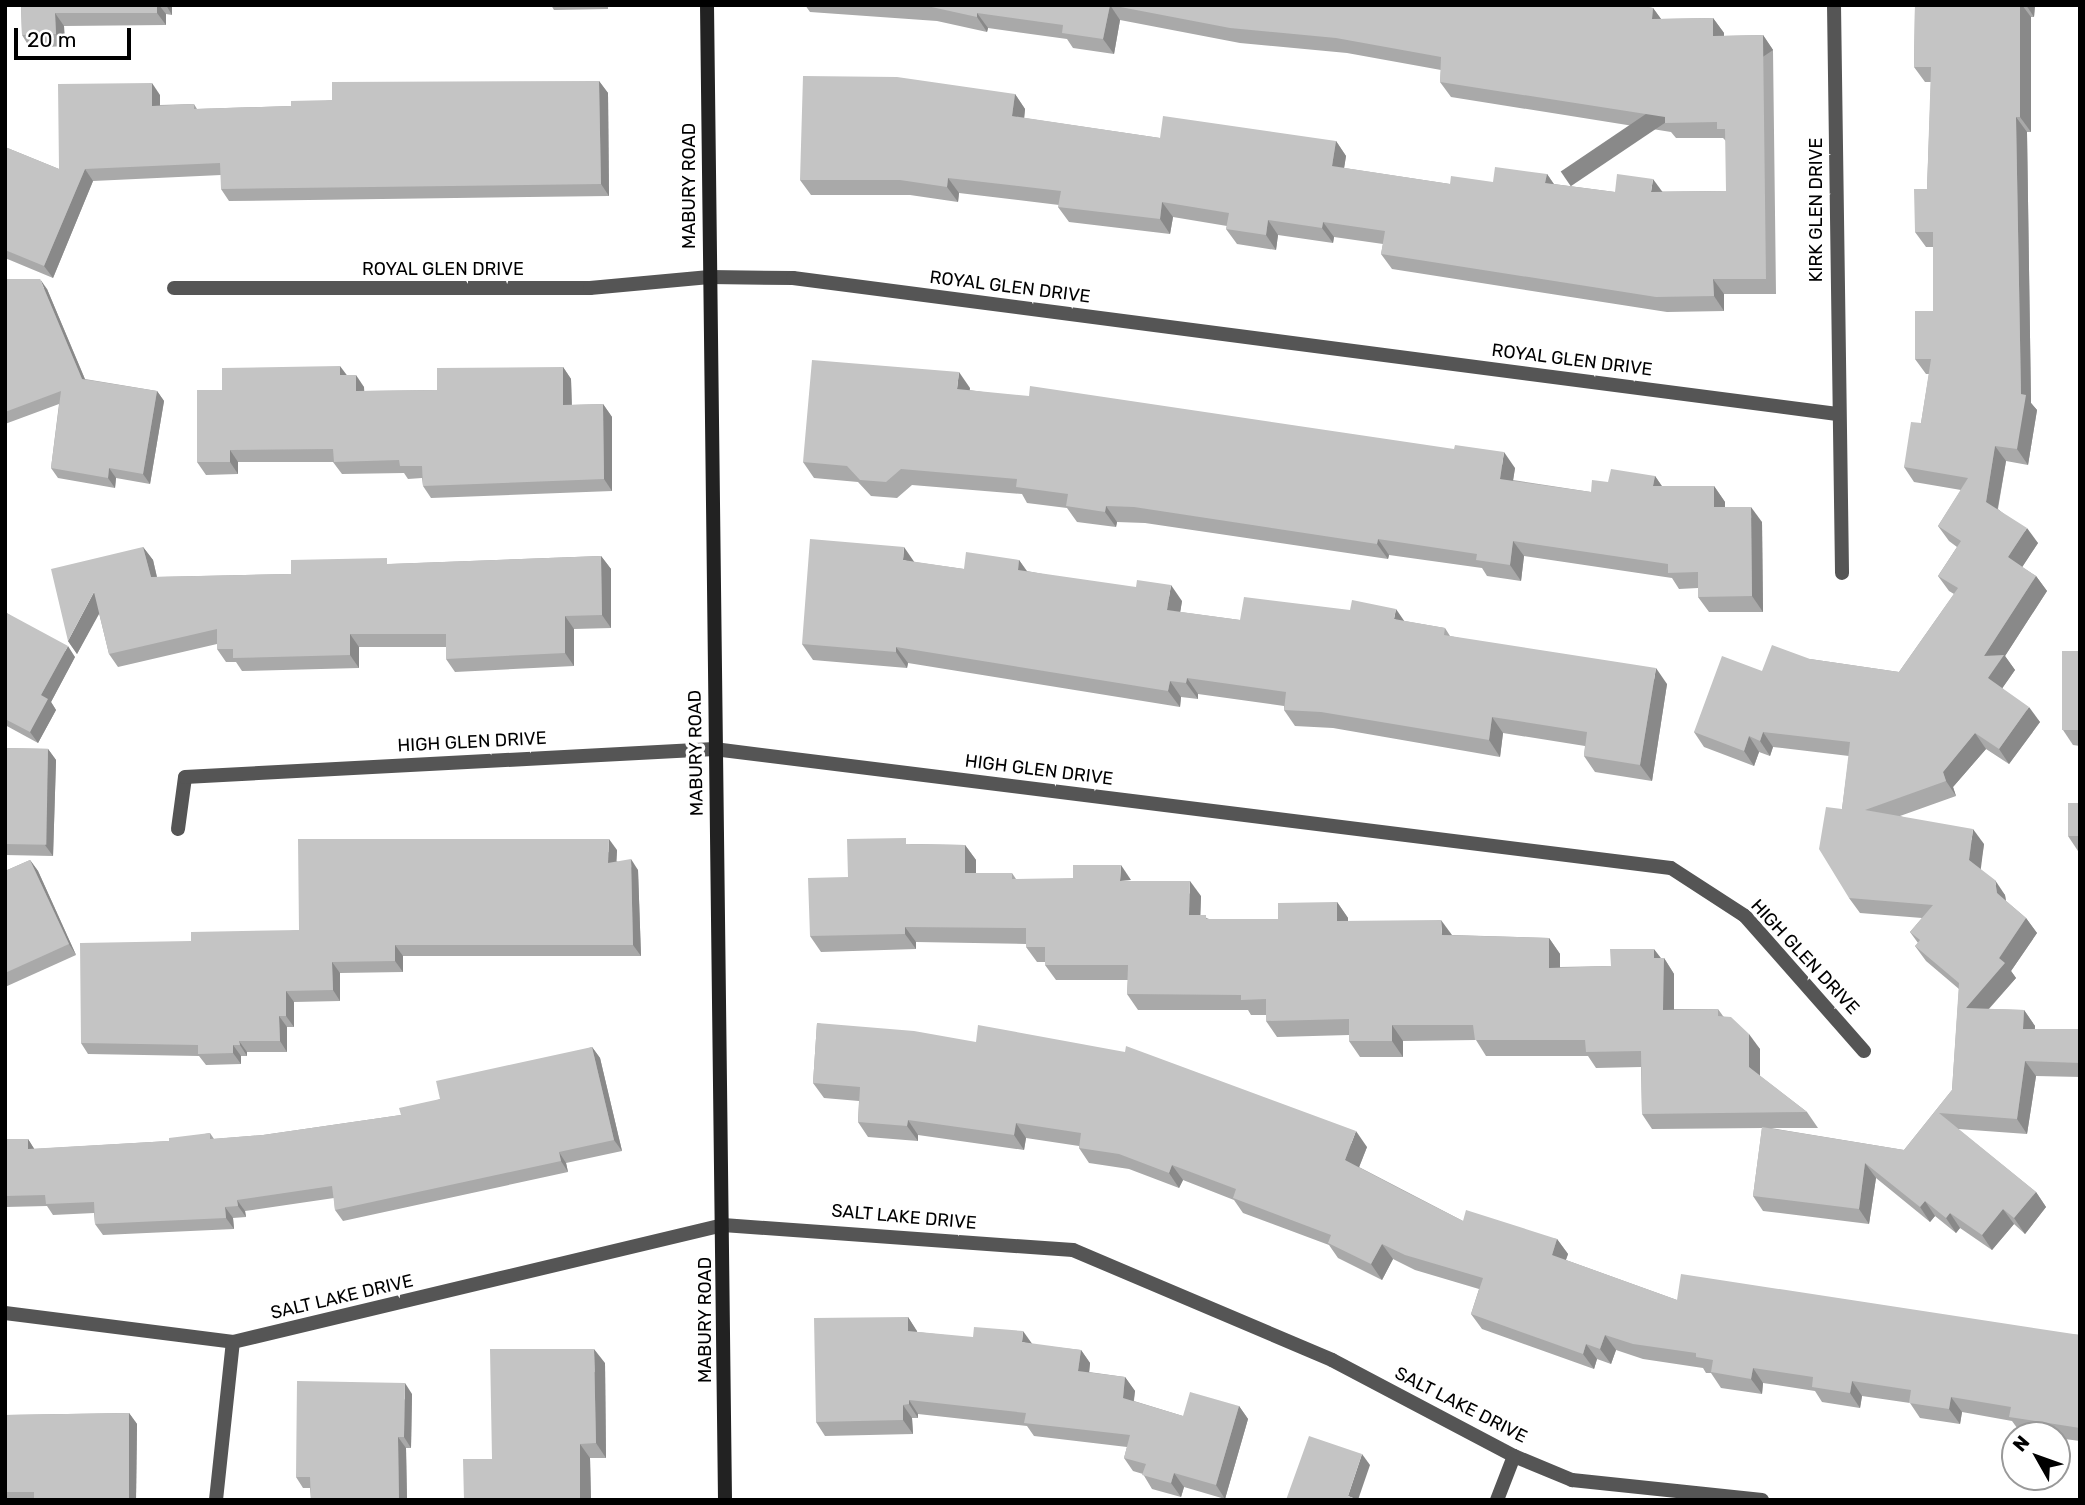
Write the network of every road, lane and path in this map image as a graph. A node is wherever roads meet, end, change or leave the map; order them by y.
1 (707, 5) edge
2 (1834, 5) edge
3 (709, 277) junction
4 (174, 288) dead end
5 (1837, 414) junction
6 (1842, 573) dead end
7 (715, 749) junction
8 (178, 829) dead end
9 (1864, 1051) dead end
10 (723, 1225) junction
11 (5, 1313) edge
12 (233, 1342) junction
13 (1514, 1456) junction
14 (216, 1500) edge
15 (725, 1500) edge
16 (1497, 1500) edge
17 (1762, 1500) edge

1 - 3 main road, MABURY ROAD
2 - 5 street, KIRK GLEN DRIVE
3 - 4 street, ROYAL GLEN DRIVE
3 - 5 street, ROYAL GLEN DRIVE
3 - 7 main road, MABURY ROAD
5 - 6 street, KIRK GLEN DRIVE
7 - 8 street, HIGH GLEN DRIVE
7 - 9 street, HIGH GLEN DRIVE
7 - 10 main road, MABURY ROAD
10 - 12 street, SALT LAKE DRIVE
10 - 13 street, SALT LAKE DRIVE
10 - 15 main road, MABURY ROAD
11 - 12 street, SALT LAKE DRIVE
12 - 14 street
13 - 16 street
13 - 17 street, SALT LAKE DRIVE

